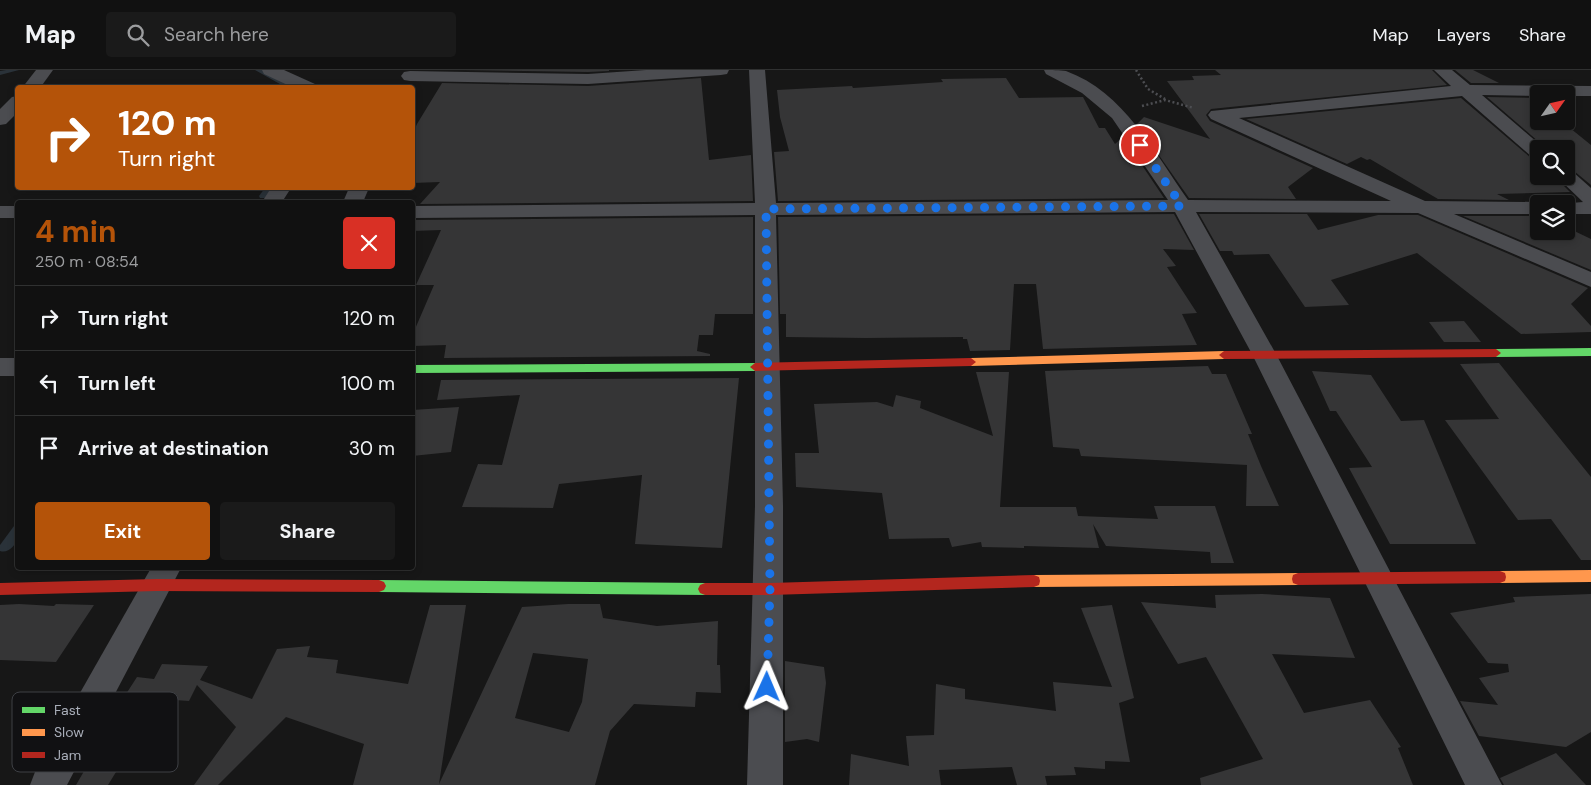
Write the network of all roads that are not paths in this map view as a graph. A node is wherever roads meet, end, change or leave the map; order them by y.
1 (46, 70) edge
2 (270, 70) edge
3 (721, 70) edge
4 (757, 70) edge
5 (1052, 70) edge
6 (1442, 70) edge
7 (644, 73) edge
8 (409, 78) edge
9 (33, 85) edge
10 (302, 85) edge
11 (1466, 90) junction
12 (1591, 91) edge
13 (1530, 145) edge
14 (1575, 184) edge
15 (1591, 198) edge
16 (1182, 206) junction
17 (1423, 208) junction
18 (1530, 208) edge
19 (1575, 208) edge
20 (1591, 208) edge
21 (766, 209) junction
22 (0, 212) edge
23 (15, 212) edge
24 (415, 212) edge
25 (1591, 280) edge
26 (1591, 352) edge
27 (1264, 354) junction
28 (0, 367) edge
29 (15, 367) edge
30 (768, 367) junction
31 (415, 369) edge
32 (161, 576) edge
33 (1591, 576) edge
34 (1380, 579) junction
35 (0, 589) edge
36 (770, 589) junction
37 (98, 692) edge
38 (55, 772) edge
39 (48, 785) edge
40 (765, 785) edge
41 (1484, 785) edge

1 - 9 street
2 - 10 street
3 - 7 street
4 - 21 street
5 - 16 street
6 - 11 street
7 - 8 street
11 - 12 street
11 - 13 street
11 - 17 street
14 - 15 street
16 - 17 street
16 - 21 street
16 - 27 street
17 - 18 street
17 - 25 street
19 - 20 street
21 - 24 street
21 - 30 street
22 - 23 street
26 - 27 street
27 - 30 street
27 - 34 street
28 - 29 street
30 - 31 street
30 - 36 street
32 - 35 street
32 - 36 street
32 - 37 street
33 - 34 street
34 - 36 street
34 - 41 street
36 - 40 street
38 - 39 street

